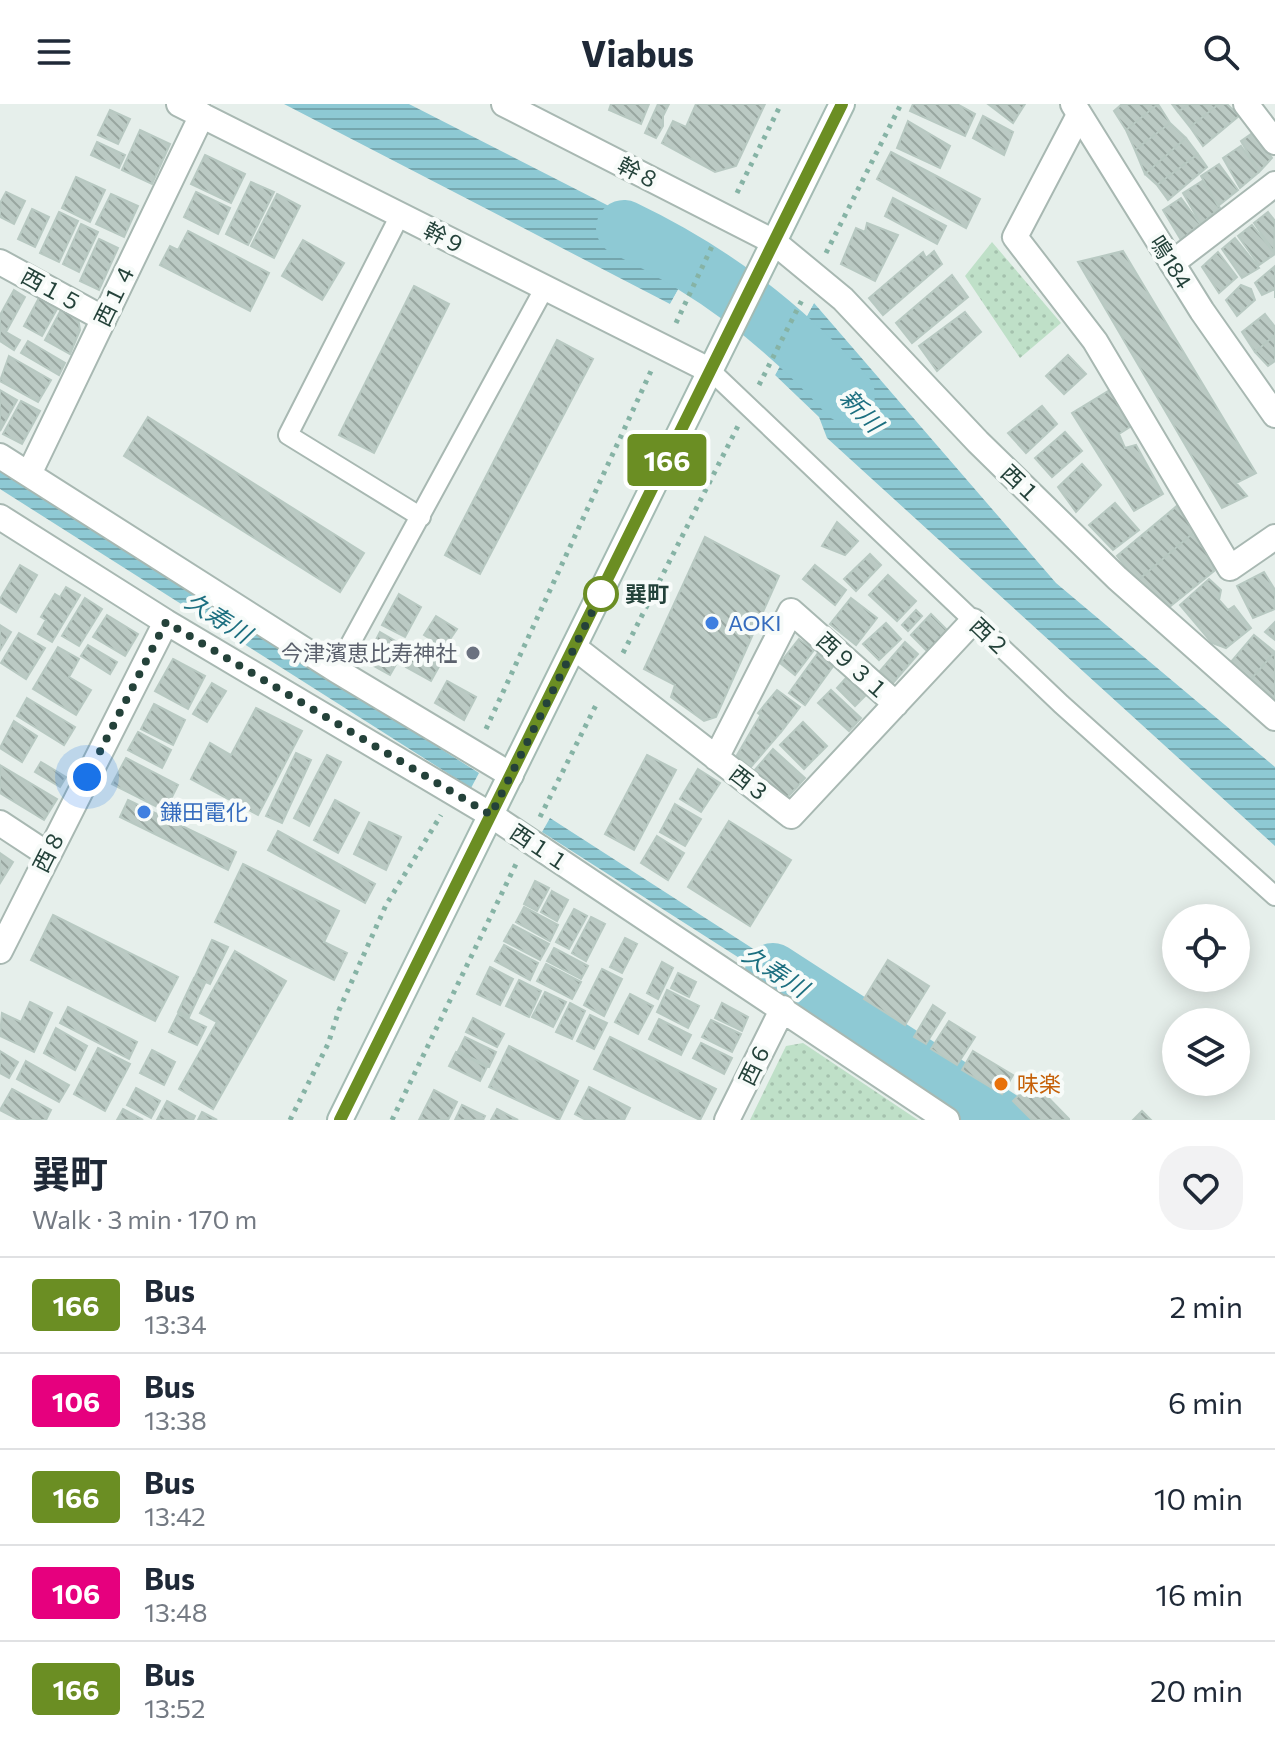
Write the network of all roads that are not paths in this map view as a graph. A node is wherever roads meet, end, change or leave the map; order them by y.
1 (179, 104) edge
2 (842, 104) edge
3 (1246, 104) edge
4 (518, 107) edge
5 (1076, 110) edge
6 (202, 115) junction
7 (1275, 142) edge
8 (1275, 184) edge
9 (400, 215) junction
10 (774, 242) junction
11 (0, 262) edge
12 (1172, 263) junction
13 (544, 289) junction
14 (104, 319) junction
15 (711, 371) junction
16 (1275, 415) edge
17 (0, 456) edge
18 (29, 474) junction
19 (0, 517) edge
20 (421, 517) junction
21 (1275, 537) edge
22 (973, 621) junction
23 (166, 622) junction
24 (574, 647) junction
25 (336, 670) junction
26 (896, 704) junction
27 (1275, 718) edge
28 (716, 758) junction
29 (511, 775) junction
30 (491, 815) junction
31 (0, 823) edge
32 (47, 854) junction
33 (1275, 896) edge
34 (0, 951) edge
35 (783, 1008) junction
36 (340, 1120) edge
37 (727, 1120) edge
38 (947, 1120) edge

1 - 6 street, 幹９
2 - 10 street
3 - 7 street
4 - 10 street, 幹８
5 - 12 street, 鳴184
5 - 21 street
6 - 9 street, 幹９
6 - 14 street, 西１４
8 - 12 street
9 - 13 street, 幹９
9 - 20 lane
10 - 15 street
10 - 27 street, 西１
11 - 14 street, 西１５
12 - 16 street, 鳴184
13 - 15 street, 幹９
13 - 20 lane
14 - 18 street, 西１４
15 - 22 lane, 西２
15 - 24 street
17 - 18 street
18 - 25 street
19 - 23 street, 西１１
20 - 25 lane
22 - 26 street, 西３
22 - 33 lane, 西２
23 - 30 street, 西１１
23 - 32 street, 西８
24 - 28 street, 西３
24 - 29 street
25 - 29 street
26 - 28 street, 西３
26 - 28 street, 西９３１
29 - 30 street
30 - 35 street, 西１１
30 - 36 street
31 - 32 street
32 - 34 street, 西８
35 - 37 street, 西６
35 - 38 street, 西１１

